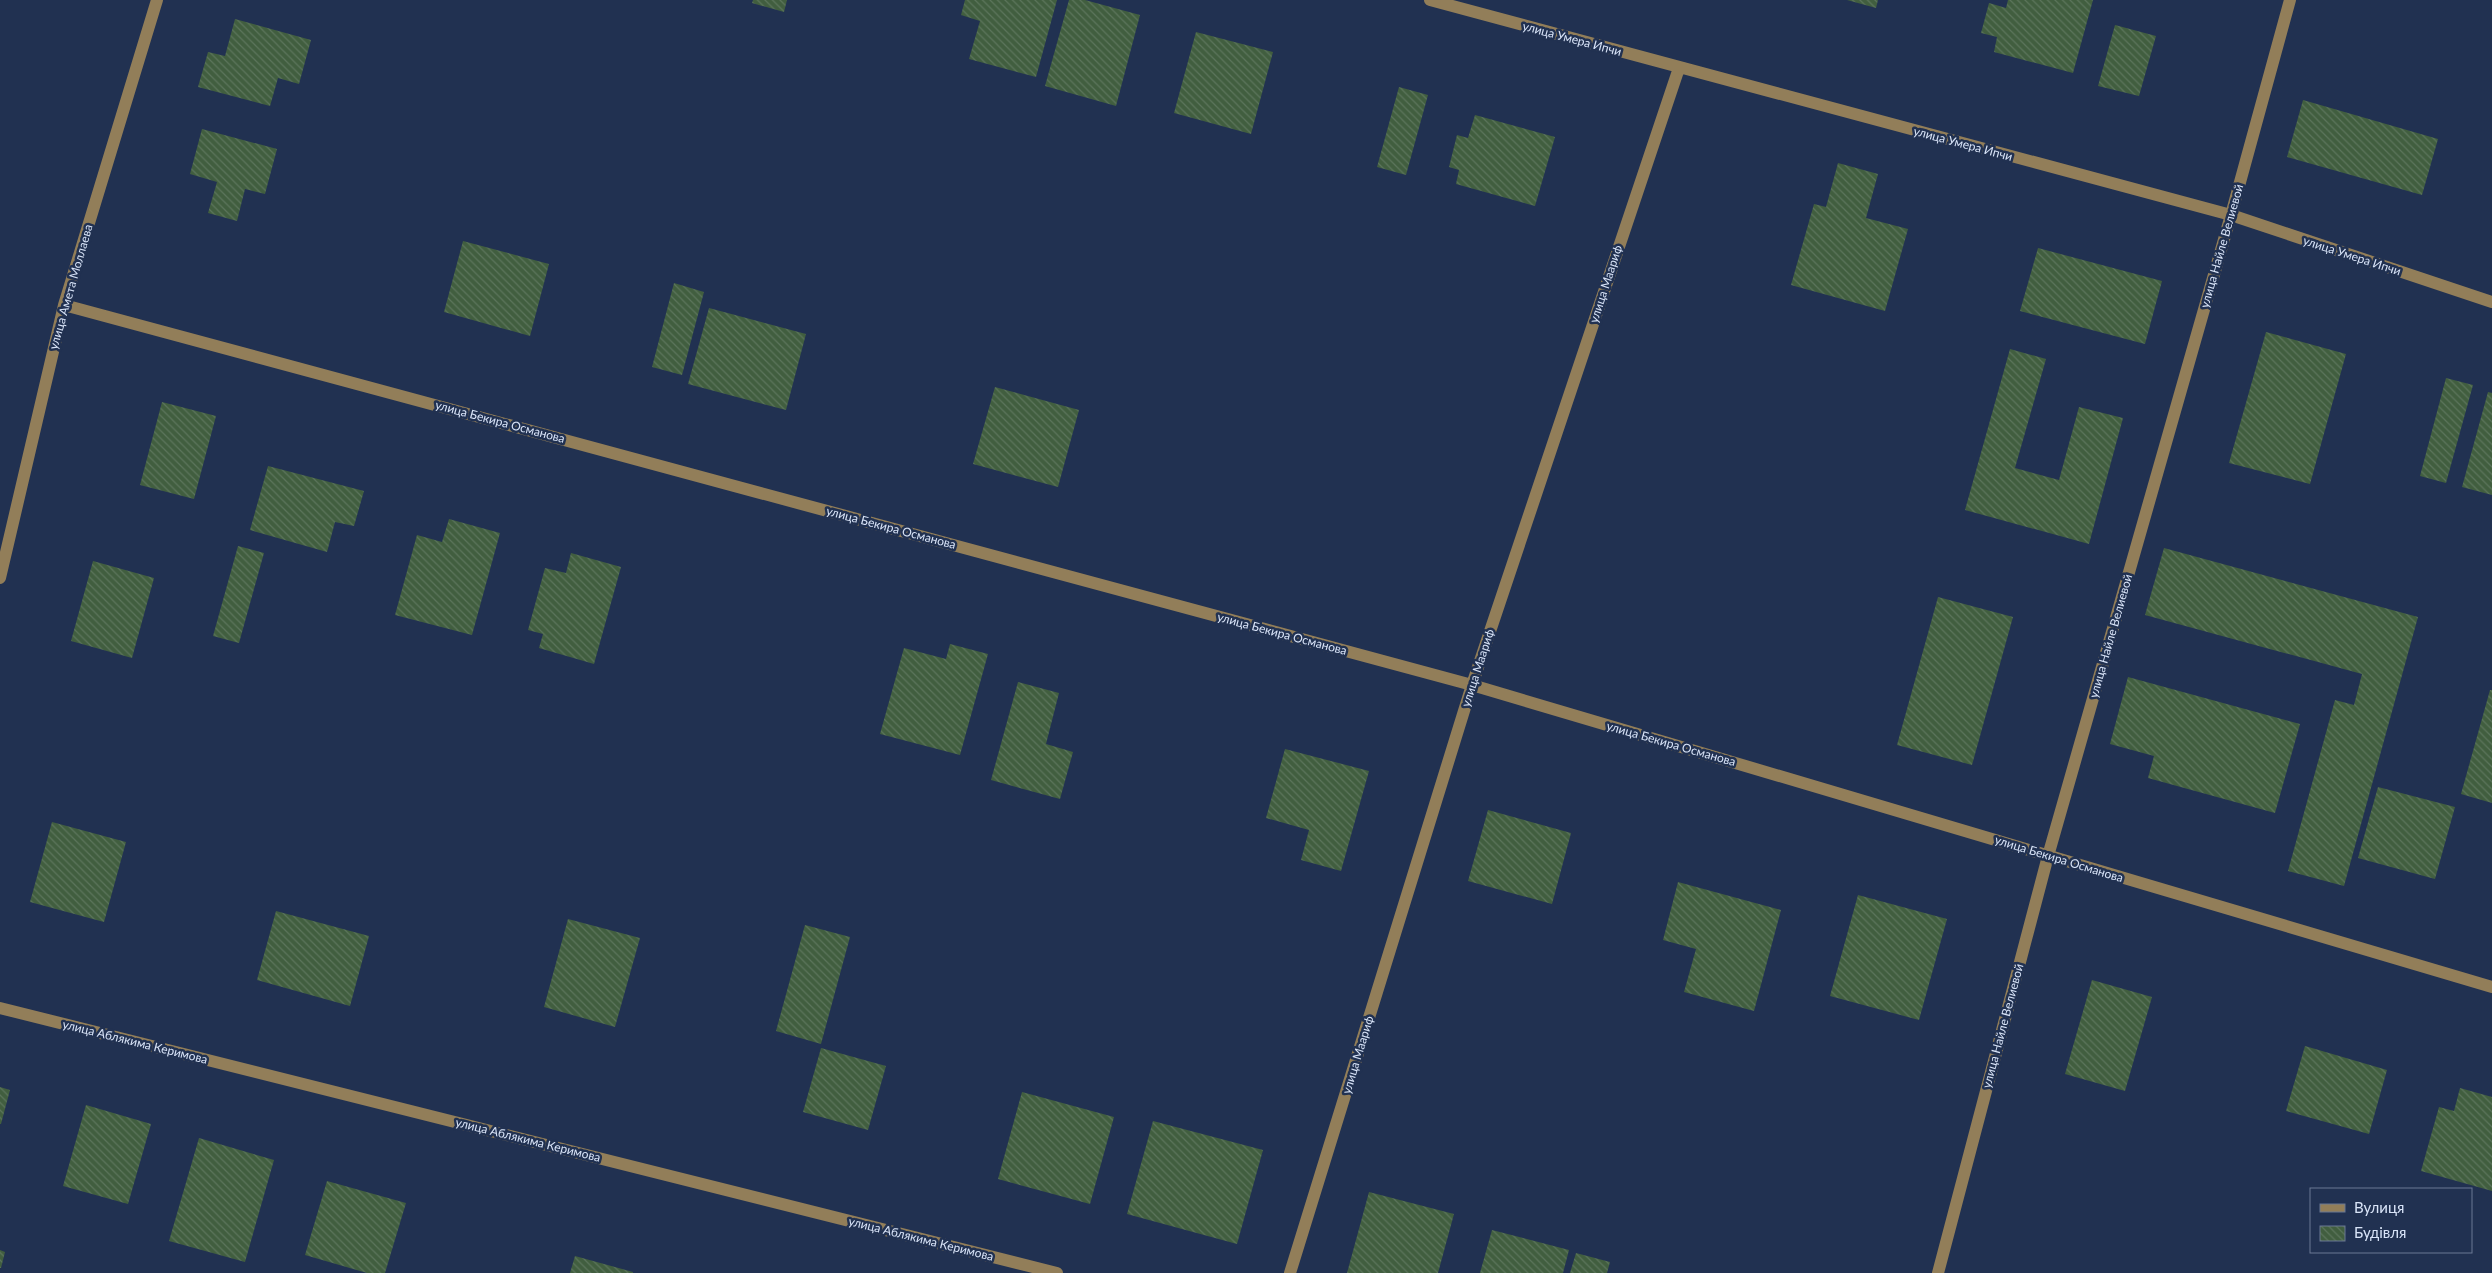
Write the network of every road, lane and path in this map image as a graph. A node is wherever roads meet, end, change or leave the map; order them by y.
1 (157, 0) edge
2 (1430, 0) edge
3 (2290, 0) edge
4 (1679, 68) junction
5 (2231, 215) junction
6 (2492, 302) edge
7 (64, 304) junction
8 (0, 578) edge
9 (1472, 685) junction
10 (2048, 856) junction
11 (2492, 987) edge
12 (0, 1008) edge
13 (1057, 1273) edge
14 (1290, 1273) edge
15 (1938, 1273) edge

1 - 7 street, улица Амета Моллаева
2 - 4 street, улица Умера Ипчи
3 - 5 street, улица Найле Велиевой
4 - 5 street, улица Умера Ипчи
4 - 9 street, улица Маариф
5 - 6 street, улица Умера Ипчи
5 - 10 street, улица Найле Велиевой
7 - 8 street, улица Амета Моллаева
7 - 9 street, улица Бекира Османова
9 - 10 street, улица Бекира Османова
9 - 14 street, улица Маариф
10 - 11 street, улица Бекира Османова
10 - 15 street, улица Найле Велиевой
12 - 13 street, улица Аблякима Керимова

